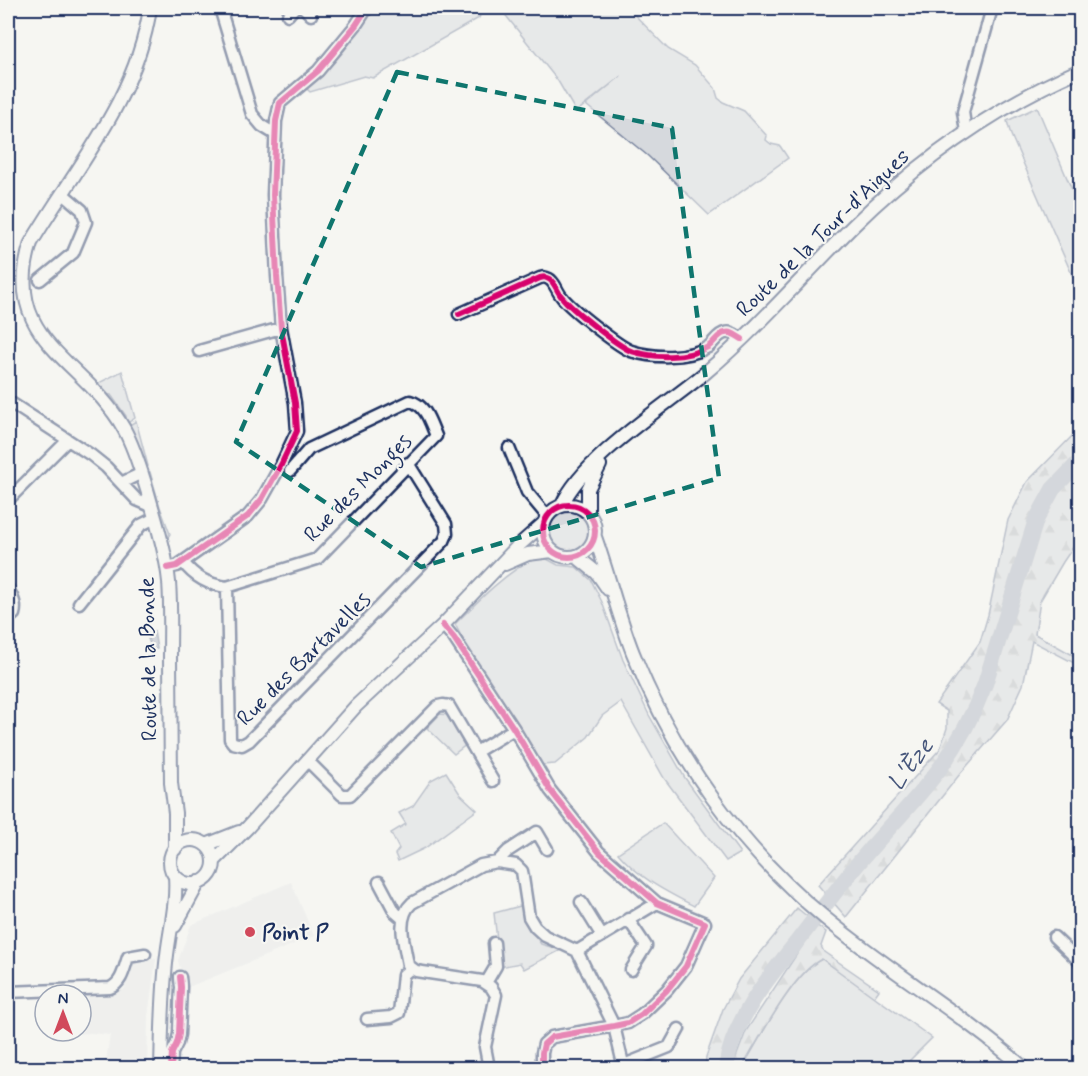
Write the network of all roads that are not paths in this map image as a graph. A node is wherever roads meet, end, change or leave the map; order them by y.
1 (150, 8) edge
2 (220, 8) edge
3 (367, 8) edge
4 (992, 8) edge
5 (1080, 70) edge
6 (966, 132) junction
7 (275, 134) junction
8 (62, 193) junction
9 (40, 280) dead end
10 (459, 314) dead end
11 (281, 328) junction
12 (742, 339) junction
13 (199, 351) dead end
14 (8, 400) edge
15 (68, 440) junction
16 (509, 448) dead end
17 (610, 449) junction
18 (408, 463) junction
19 (290, 471) dead end
20 (142, 473) junction
21 (121, 483) junction
22 (8, 500) edge
23 (562, 505) junction
24 (153, 512) junction
25 (588, 512) junction
26 (546, 519) junction
27 (595, 537) junction
28 (552, 550) junction
29 (576, 556) junction
30 (183, 562) junction
31 (167, 568) junction
32 (496, 569) junction
33 (227, 587) junction
34 (8, 588) edge
35 (613, 597) junction
36 (79, 603) dead end
37 (8, 619) edge
38 (443, 625) junction
39 (514, 729) junction
40 (476, 752) junction
41 (307, 760) junction
42 (493, 781) dead end
43 (175, 813) junction
44 (248, 827) junction
45 (200, 842) junction
46 (175, 849) junction
47 (547, 849) dead end
48 (214, 861) junction
49 (497, 862) junction
50 (176, 876) junction
51 (199, 882) junction
52 (379, 882) dead end
53 (581, 902) dead end
54 (657, 903) junction
55 (402, 918) junction
56 (628, 919) junction
57 (170, 935) junction
58 (602, 936) junction
59 (1054, 937) dead end
60 (494, 943) dead end
61 (577, 951) junction
62 (145, 954) dead end
63 (1080, 962) edge
64 (411, 968) junction
65 (631, 970) dead end
66 (180, 977) dead end
67 (486, 983) junction
68 (8, 992) edge
69 (367, 1019) dead end
70 (614, 1026) junction
71 (679, 1029) dead end
72 (624, 1067) edge
73 (162, 1068) edge
74 (171, 1068) edge
75 (489, 1068) edge
76 (542, 1068) edge
77 (1024, 1068) edge

1 - 8 main road, Route de la Bonde
2 - 7 street
3 - 7 street
4 - 6 street
5 - 6 main road, Route de la Tour-d'Aigues
6 - 12 main road, Route de la Tour-d'Aigues
7 - 11 street
8 - 9 street
8 - 20 main road, Route de la Bonde
10 - 12 street
11 - 13 street
11 - 30 street
12 - 17 main road, Route de la Tour-d'Aigues
14 - 15 street
15 - 21 street
15 - 22 street
16 - 26 street
17 - 23 main road, Route de la Tour-d'Aigues
17 - 25 main road, Route de la Tour-d'Aigues
18 - 19 street, Rue des Monges
18 - 33 street, Rue des Monges
18 - 33 street, Rue des Bartavelles
20 - 21 street
20 - 24 main road, Route de la Bonde
21 - 24 street
23 - 25 main road
23 - 26 main road
24 - 31 main road, Route de la Bonde
24 - 36 street
25 - 27 main road
26 - 28 main road
26 - 32 main road
27 - 29 main road
27 - 35 main road
28 - 29 main road
28 - 32 main road
29 - 35 main road
30 - 31 street
30 - 33 street
31 - 43 main road, Route de la Bonde
32 - 38 main road
34 - 37 street
35 - 77 main road
38 - 39 street
38 - 41 main road
39 - 40 street
39 - 54 street
40 - 41 street
40 - 42 street
41 - 44 main road
43 - 45 main road, Route de la Bonde
43 - 46 main road, Route de la Bonde
44 - 45 main road
44 - 48 main road
45 - 46 main road
45 - 48 main road
46 - 50 main road
47 - 49 street
48 - 51 main road
49 - 55 street
49 - 61 street
50 - 51 main road
50 - 57 main road
51 - 57 main road
52 - 55 street
53 - 58 street
54 - 56 street
54 - 70 street
55 - 64 street
56 - 58 street
56 - 65 street
57 - 73 main road
58 - 61 street
59 - 63 street
60 - 67 street
61 - 70 street
62 - 68 street
64 - 67 street
64 - 69 street
66 - 74 street
67 - 75 street
70 - 72 street
70 - 76 street
71 - 72 street

